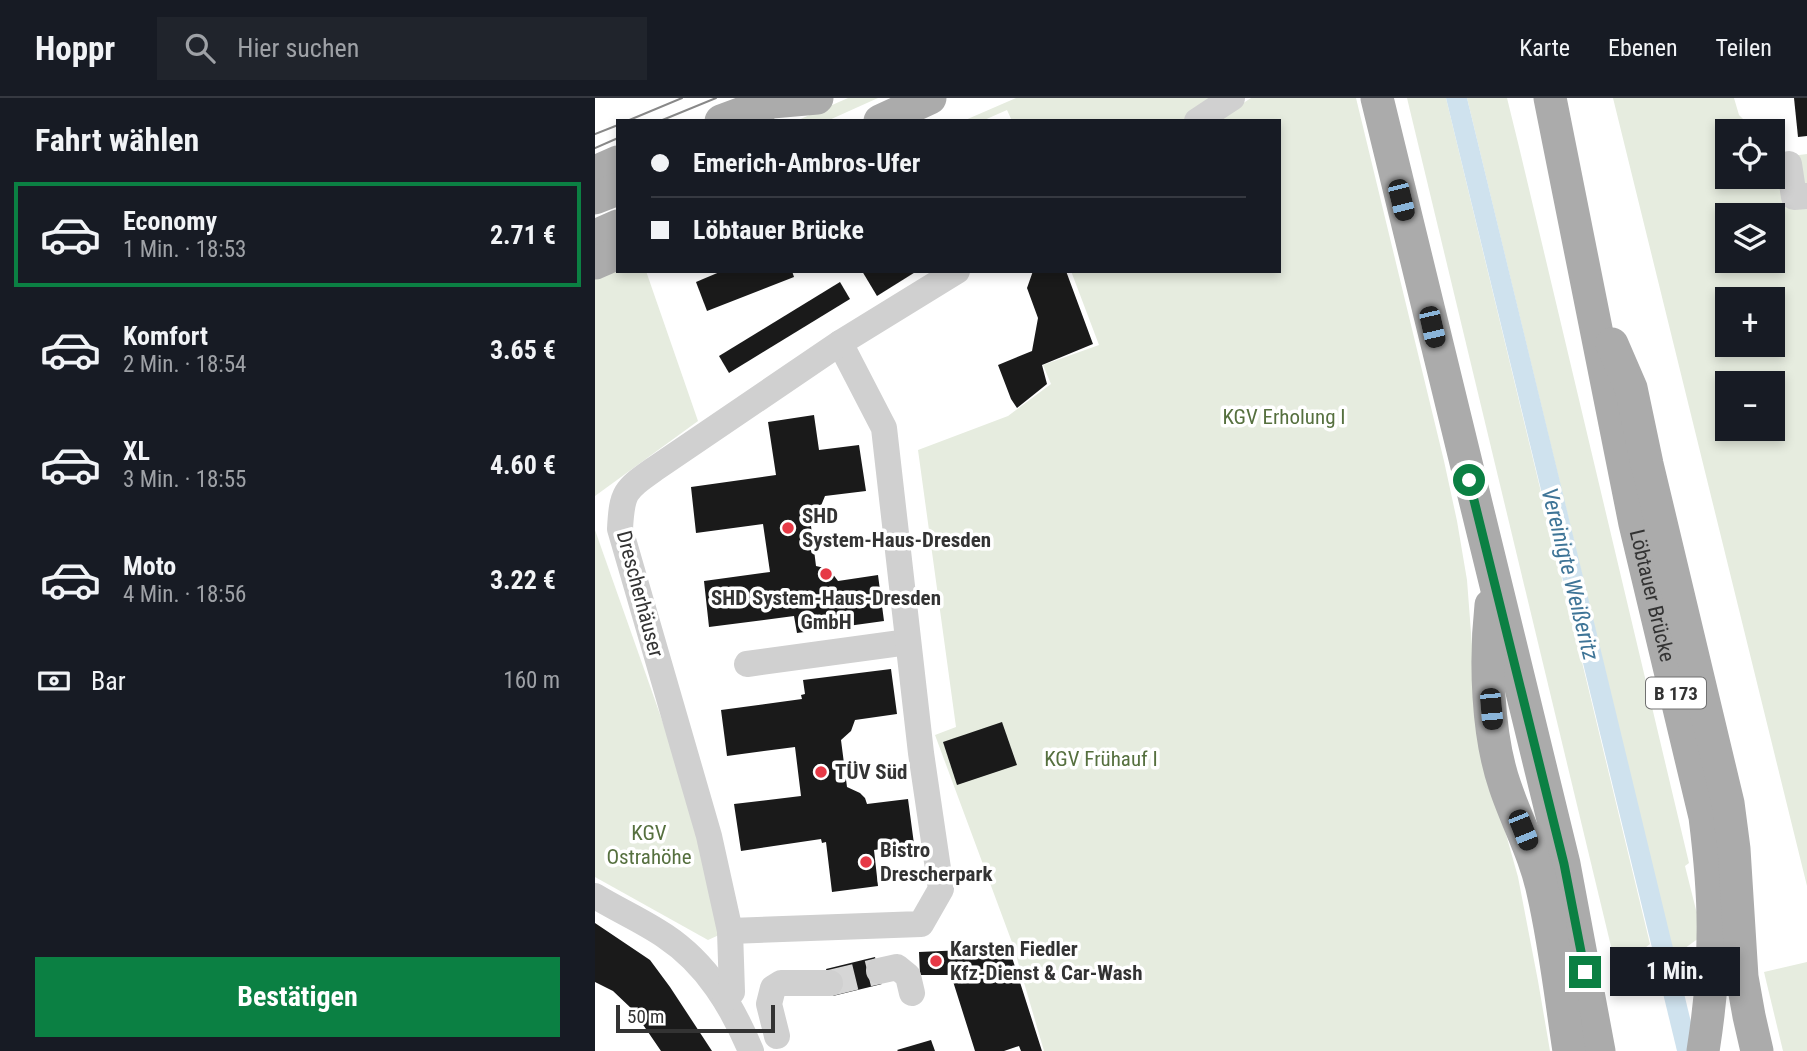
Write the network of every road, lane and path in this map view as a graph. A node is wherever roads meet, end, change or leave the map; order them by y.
1 (817, 98) edge
2 (823, 98) edge
3 (930, 98) edge
4 (1232, 98) edge
5 (1377, 98) edge
6 (1550, 98) edge
7 (726, 119) edge
8 (780, 119) edge
9 (884, 119) edge
10 (1200, 119) edge
11 (616, 163) edge
12 (1789, 164) dead end
13 (595, 172) edge
14 (616, 190) edge
15 (1807, 196) edge
16 (595, 198) edge
17 (616, 227) edge
18 (595, 236) edge
19 (616, 254) edge
20 (595, 263) edge
21 (954, 273) edge
22 (1591, 305) junction
23 (840, 343) junction
24 (1493, 578) junction
25 (908, 642) junction
26 (747, 664) dead end
27 (595, 897) edge
28 (730, 931) junction
29 (879, 971) tunnel mouth
30 (829, 983) tunnel mouth
31 (912, 993) dead end
32 (725, 999) junction
33 (777, 1036) dead end
34 (751, 1051) edge
35 (1569, 1051) edge
36 (1599, 1051) edge
37 (1703, 1051) edge
38 (1757, 1051) edge

1 - 7 main road
2 - 8 main road
3 - 9 main road
4 - 10 street
5 - 24 main road
6 - 22 main road, B 173
11 - 13 main road
12 - 15 street
14 - 16 main road
17 - 18 main road
19 - 20 main road
21 - 23 street, Drescherhäuser
22 - 37 main road, Löbtauer Brücke / B 173
22 - 38 main road
23 - 25 street
23 - 28 street, Drescherhäuser
24 - 35 main road
24 - 36 main road
25 - 26 street
25 - 28 street
27 - 32 street
28 - 32 street, Drescherhäuser
29 - 31 street
30 - 33 street
32 - 34 street

